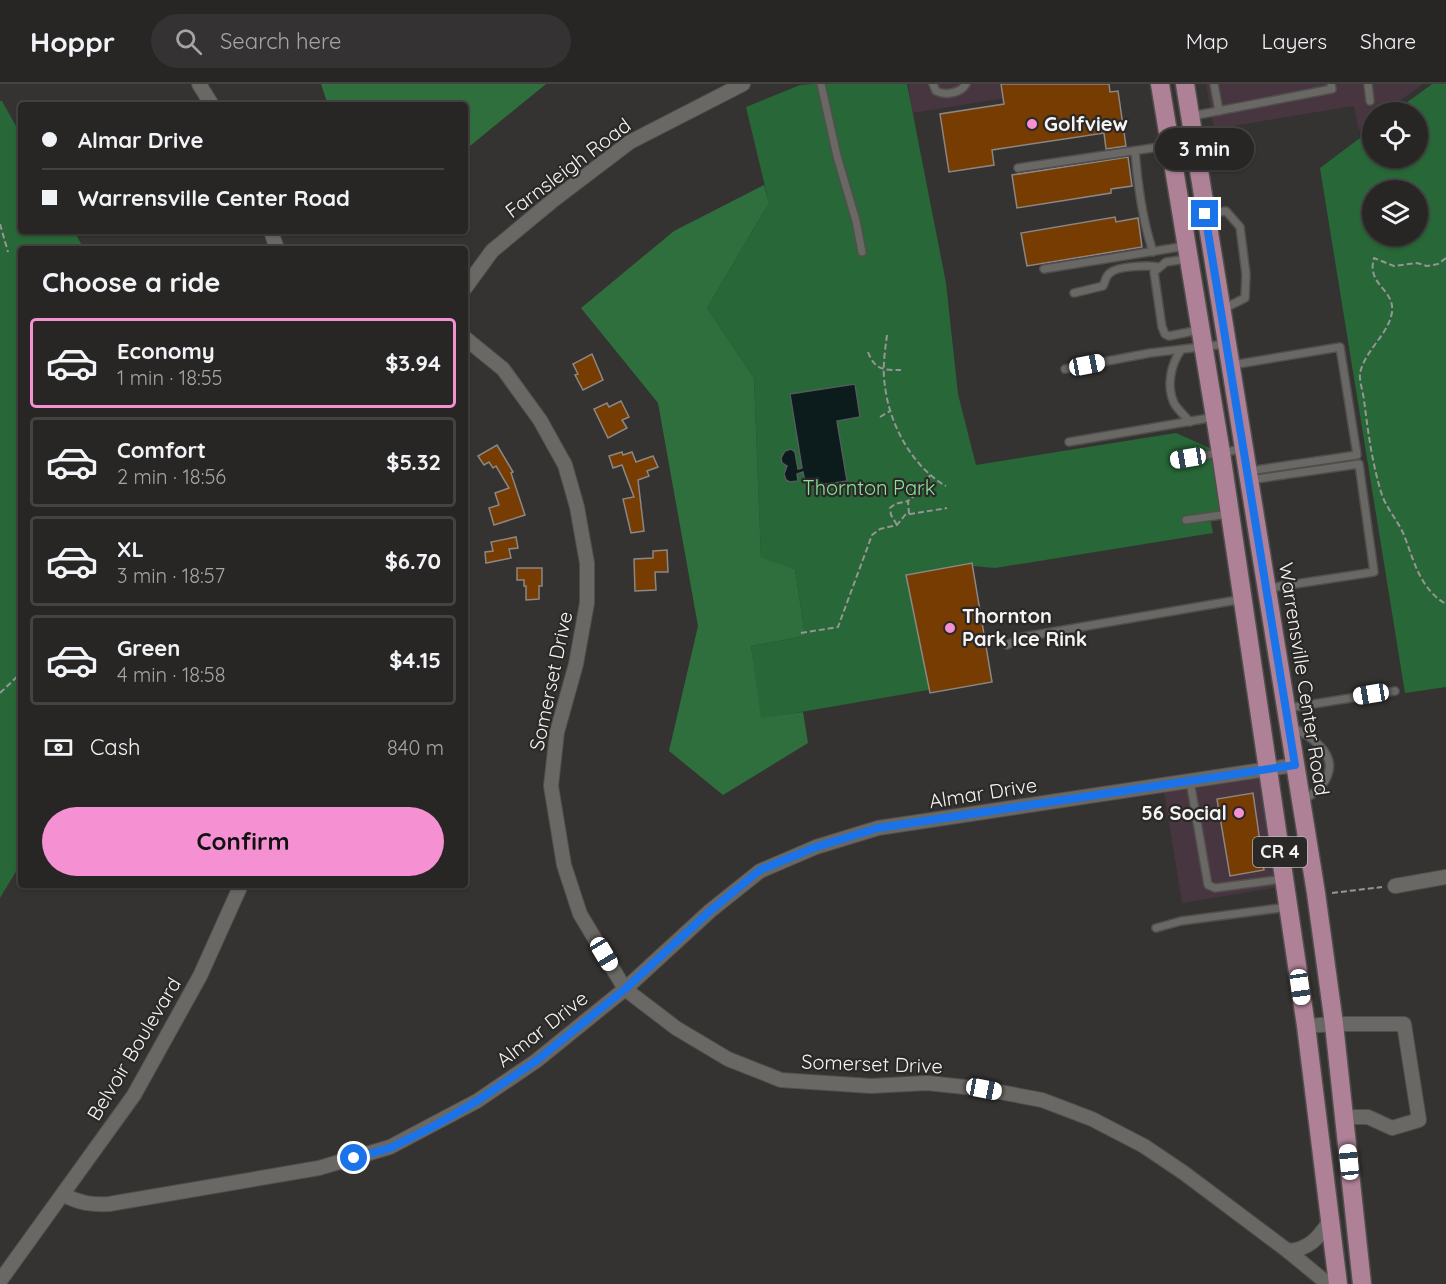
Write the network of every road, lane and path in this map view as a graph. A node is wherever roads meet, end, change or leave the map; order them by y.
1 (199, 84) edge
2 (743, 84) edge
3 (821, 84) edge
4 (933, 84) edge
5 (966, 84) edge
6 (1160, 84) edge
7 (1185, 84) edge
8 (1214, 84) edge
9 (1331, 84) edge
10 (1368, 84) edge
11 (1370, 101) dead end
12 (210, 102) edge
13 (1219, 111) junction
14 (1189, 117) junction
15 (1193, 142) junction
16 (1170, 146) junction
17 (1135, 151) junction
18 (1018, 168) dead end
19 (1205, 214) junction
20 (0, 224) edge
21 (8, 252) dead end
22 (862, 252) dead end
23 (1153, 252) junction
24 (1187, 252) junction
25 (1446, 258) edge
26 (1158, 267) junction
27 (1044, 269) dead end
28 (468, 284) edge
29 (1074, 293) dead end
30 (1221, 310) junction
31 (886, 335) dead end
32 (1201, 339) junction
33 (468, 340) edge
34 (1226, 344) junction
35 (1181, 350) junction
36 (868, 352) dead end
37 (1230, 365) junction
38 (1065, 369) dead end
39 (884, 370) junction
40 (901, 370) dead end
41 (890, 411) junction
42 (880, 417) dead end
43 (1215, 417) junction
44 (1190, 422) junction
45 (1069, 442) dead end
46 (1243, 450) junction
47 (1221, 453) junction
48 (1176, 460) dead end
49 (930, 475) junction
50 (1248, 476) junction
51 (946, 486) dead end
52 (908, 501) junction
53 (947, 508) dead end
54 (909, 514) junction
55 (1230, 514) junction
56 (1186, 520) dead end
57 (897, 525) junction
58 (1266, 589) junction
59 (1242, 599) junction
60 (1446, 604) edge
61 (801, 633) dead end
62 (1007, 645) dead end
63 (18, 676) edge
64 (1395, 691) dead end
65 (0, 693) edge
66 (1287, 716) junction
67 (1295, 765) junction
68 (1268, 769) junction
69 (1190, 781) junction
70 (1301, 803) junction
71 (1446, 878) edge
72 (1284, 879) junction
73 (1388, 886) joint
74 (240, 888) edge
75 (1332, 893) dead end
76 (1288, 907) junction
77 (1156, 928) dead end
78 (625, 989) junction
79 (1334, 1024) junction
80 (1306, 1026) junction
81 (1344, 1117) junction
82 (64, 1195) junction
83 (1330, 1221) junction
84 (1288, 1251) junction
85 (0, 1281) edge
86 (1328, 1284) edge
87 (1338, 1284) edge
88 (1362, 1284) edge

1 - 12 street
2 - 28 street, Farnsleigh Road
3 - 22 lane
4 - 5 lane
6 - 16 main road, CR 4
7 - 14 main road, Warrensville Center Road
8 - 13 lane
9 - 13 lane
10 - 11 lane
13 - 14 lane
14 - 15 main road, Warrensville Center Road
15 - 16 lane
15 - 19 main road, Warrensville Center Road
16 - 17 lane
16 - 24 main road, CR 4
17 - 18 lane
17 - 23 lane
19 - 30 main road, Warrensville Center Road
19 - 30 lane
20 - 21 path
23 - 24 lane
23 - 27 lane
24 - 26 lane
24 - 32 main road, CR 4
25 - 60 path
26 - 29 lane
26 - 32 lane
30 - 34 main road, Warrensville Center Road
31 - 39 path
32 - 34 lane
32 - 35 lane
32 - 43 main road, CR 4
33 - 78 street, Somerset Drive
34 - 37 main road, Warrensville Center Road
35 - 38 lane
35 - 44 lane
36 - 39 path
37 - 46 main road, Warrensville Center Road
37 - 50 lane
39 - 40 path
39 - 41 path
41 - 42 path
41 - 49 path
43 - 44 lane
43 - 47 main road, CR 4
44 - 45 lane
46 - 47 lane
46 - 50 main road, Warrensville Center Road
47 - 48 lane
47 - 55 main road, CR 4
49 - 51 path
49 - 52 path
50 - 58 main road, Warrensville Center Road
50 - 58 lane
52 - 54 path
52 - 57 path
53 - 54 path
54 - 57 path
55 - 56 lane
55 - 59 main road, CR 4
57 - 61 path
58 - 66 main road, Warrensville Center Road
59 - 62 lane
59 - 68 main road, CR 4
63 - 65 path
64 - 66 lane
66 - 67 main road, Warrensville Center Road
66 - 70 lane
67 - 68 street, Almar Drive
67 - 70 main road, Warrensville Center Road
68 - 69 street, Almar Drive
68 - 72 main road, CR 4
69 - 72 lane
69 - 78 street, Almar Drive
70 - 79 main road, Warrensville Center Road
71 - 73 street
72 - 76 main road, CR 4
73 - 75 path
74 - 82 street, Belvoir Boulevard
76 - 77 lane
76 - 80 main road, CR 4
78 - 82 street, Almar Drive
78 - 84 street, Somerset Drive
79 - 80 street
79 - 81 main road, Warrensville Center Road
79 - 81 street
80 - 83 main road, CR 4
81 - 88 main road, Warrensville Center Road
82 - 85 street, Belvoir Boulevard
83 - 84 street
83 - 87 main road, CR 4
84 - 86 street, Somerset Drive

